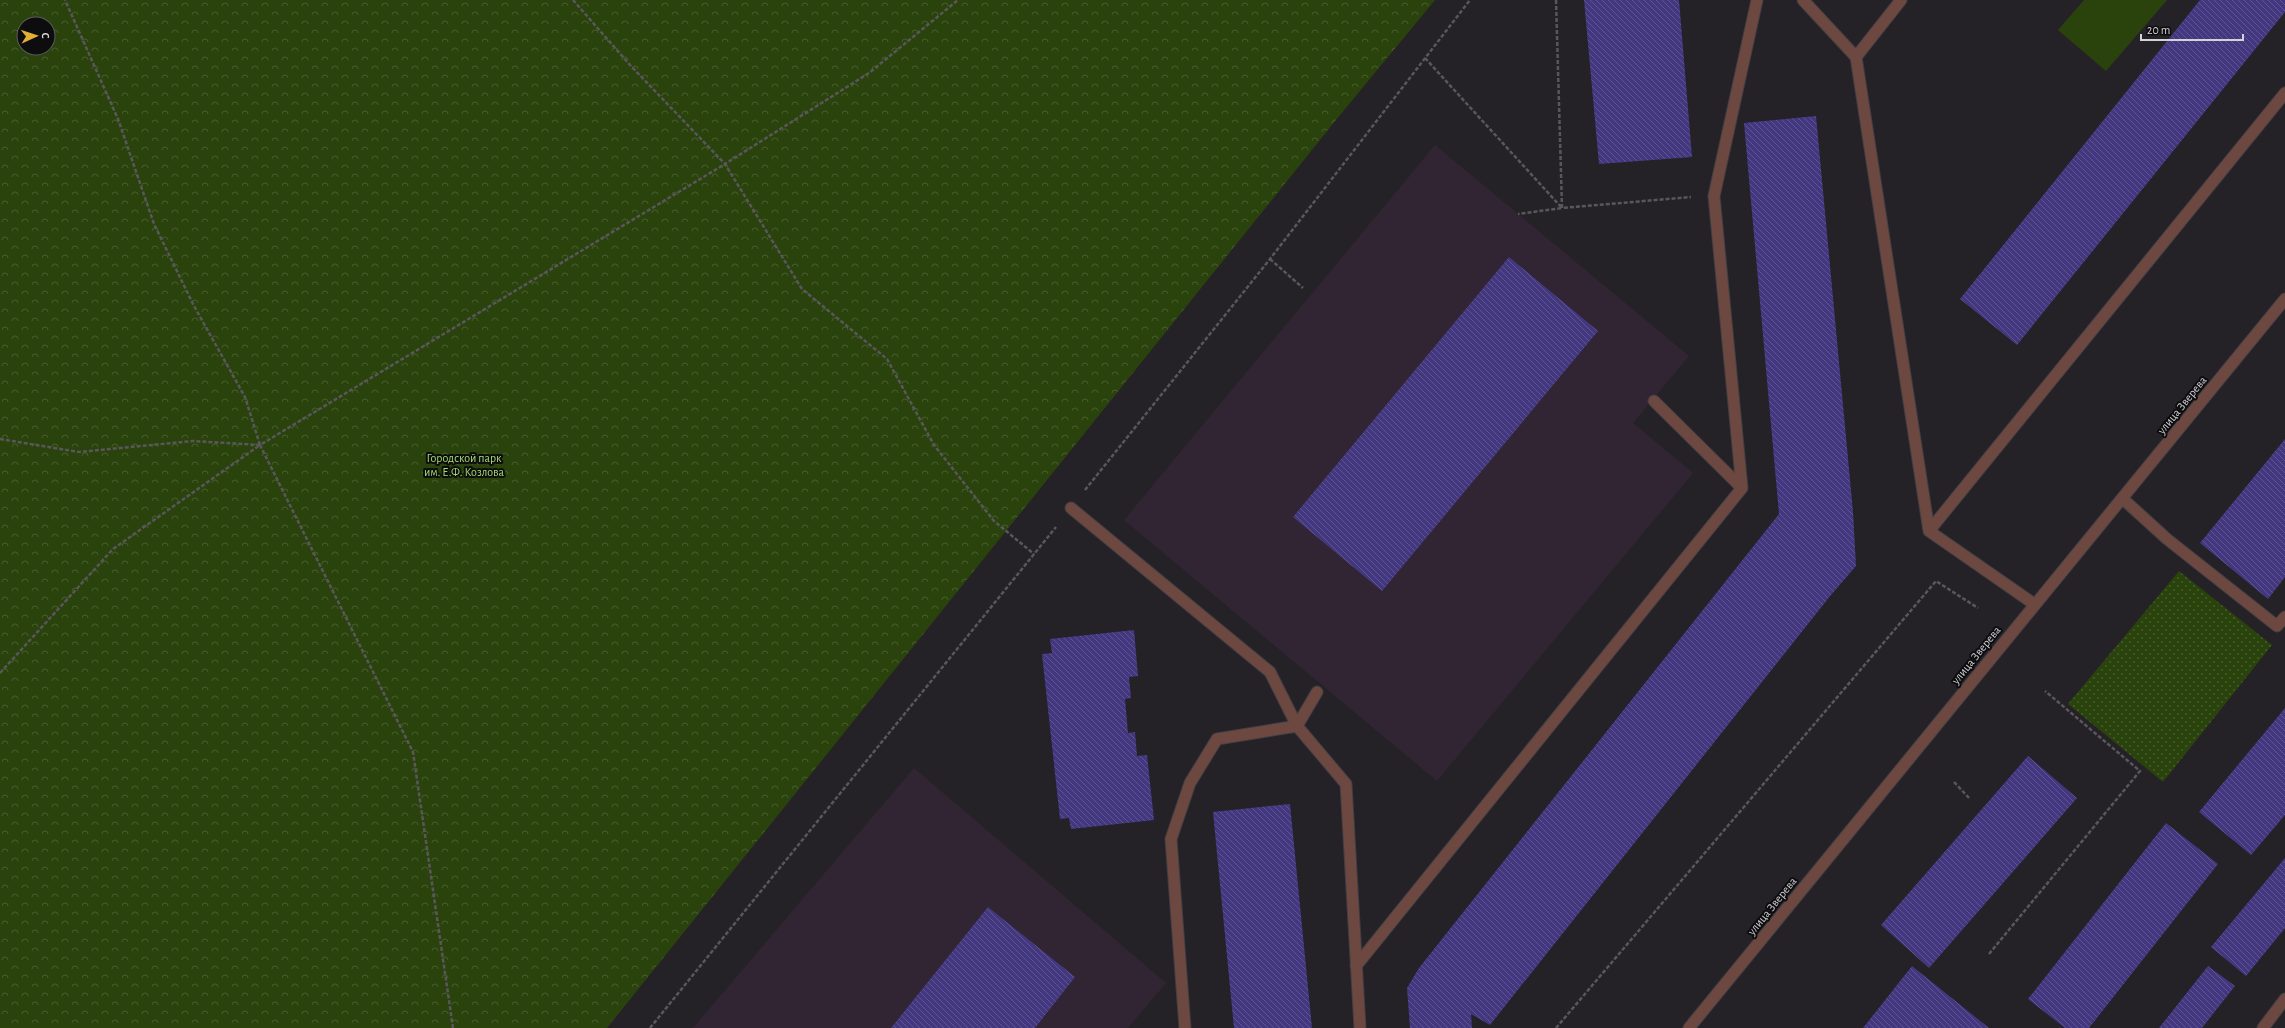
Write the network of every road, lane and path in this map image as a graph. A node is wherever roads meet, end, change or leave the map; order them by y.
1 (65, 0) edge
2 (573, 0) edge
3 (958, 0) edge
4 (1556, 0) edge
5 (1757, 0) edge
6 (1803, 0) edge
7 (1901, 0) edge
8 (1856, 57) junction
9 (1425, 58) dead end
10 (2285, 92) edge
11 (724, 164) junction
12 (1714, 196) junction
13 (1562, 208) junction
14 (1518, 214) dead end
15 (1270, 259) dead end
16 (1303, 288) dead end
17 (2285, 299) edge
18 (1654, 401) dead end
19 (0, 439) edge
20 (260, 445) junction
21 (1742, 488) junction
22 (2123, 498) junction
23 (1071, 508) dead end
24 (1929, 531) junction
25 (1034, 554) dead end
26 (2034, 604) junction
27 (1978, 608) dead end
28 (2285, 617) edge
29 (0, 673) edge
30 (2045, 691) dead end
31 (1317, 692) dead end
32 (1297, 726) junction
33 (1954, 782) dead end
34 (1969, 798) dead end
35 (1989, 954) dead end
36 (1356, 966) junction
37 (2285, 999) edge
38 (453, 1028) edge
39 (1184, 1028) edge
40 (1360, 1028) edge
41 (1556, 1028) edge
42 (1689, 1028) edge
43 (2263, 1028) edge

1 - 20 path
2 - 11 path
3 - 11 path
4 - 13 path
5 - 12 street
6 - 8 street
7 - 8 street
8 - 24 street
9 - 13 path
10 - 24 street
11 - 20 path
11 - 25 path
12 - 13 path
12 - 21 street
13 - 14 path
15 - 16 path
17 - 22 street, улица Зверева
18 - 21 street
19 - 20 path
20 - 29 path
20 - 38 path
21 - 36 street
22 - 26 street, улица Зверева
22 - 28 street
23 - 32 street
24 - 26 street
26 - 42 street, улица Зверева
27 - 41 path
30 - 35 path
31 - 32 street
32 - 36 street
32 - 39 street
33 - 34 path
36 - 40 street
37 - 43 street

